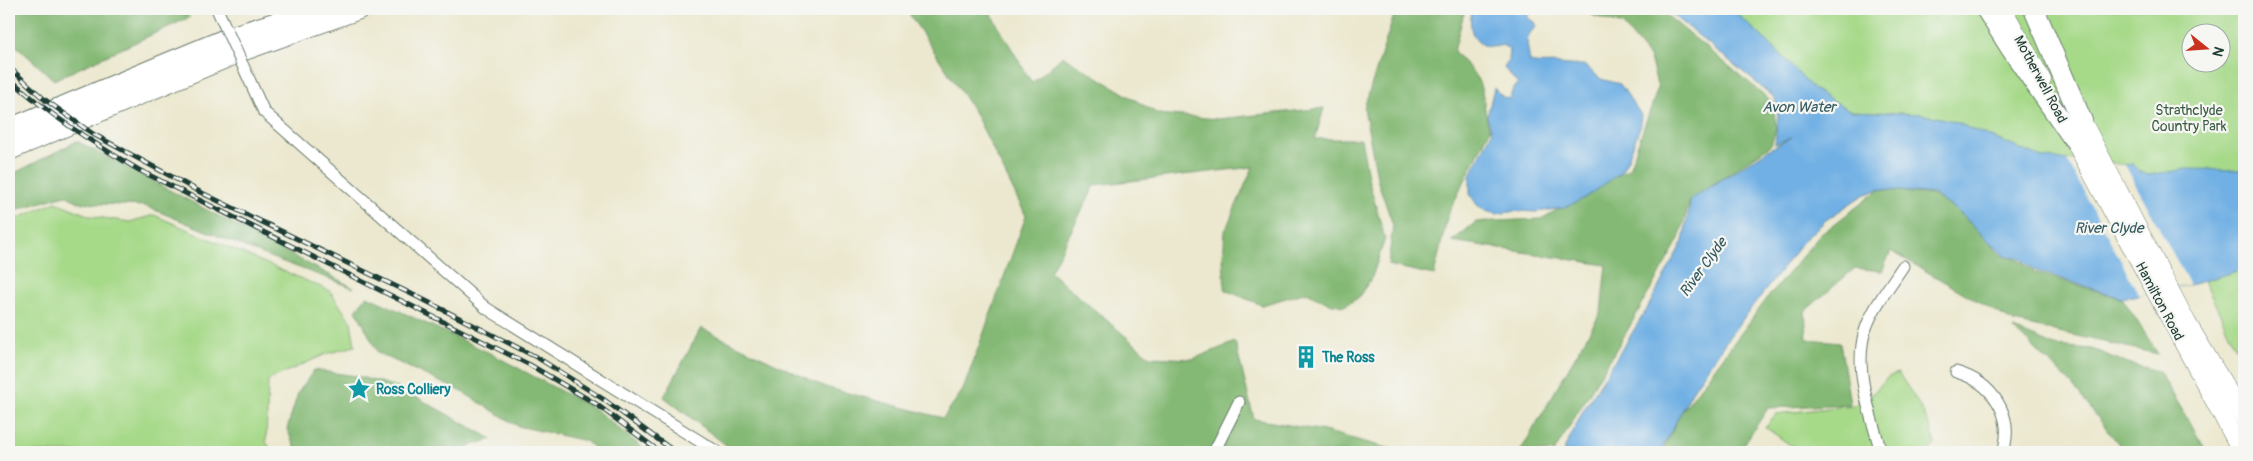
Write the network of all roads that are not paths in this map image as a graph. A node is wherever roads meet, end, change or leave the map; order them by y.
1 (217, 9) edge
2 (319, 9) edge
3 (359, 9) edge
4 (1986, 9) edge
5 (2003, 9) edge
6 (2024, 9) edge
7 (2034, 9) edge
8 (9, 129) edge
9 (2082, 138) junction
10 (9, 150) edge
11 (1903, 266) dead end
12 (2181, 326) junction
13 (1956, 372) dead end
14 (1239, 402) dead end
15 (2244, 418) edge
16 (717, 452) edge
17 (1214, 452) edge
18 (1881, 452) edge
19 (2003, 452) edge
20 (2242, 452) edge

1 - 16 street, bridge
2 - 8 highway
3 - 10 highway
4 - 9 highway
5 - 9 main road, Motherwell Road
6 - 9 main road, Motherwell Road
7 - 9 highway
9 - 12 main road, Hamilton Road
11 - 18 street
12 - 15 main road, Hamilton Road
12 - 20 main road, Hamilton Road
13 - 19 street
14 - 17 street

